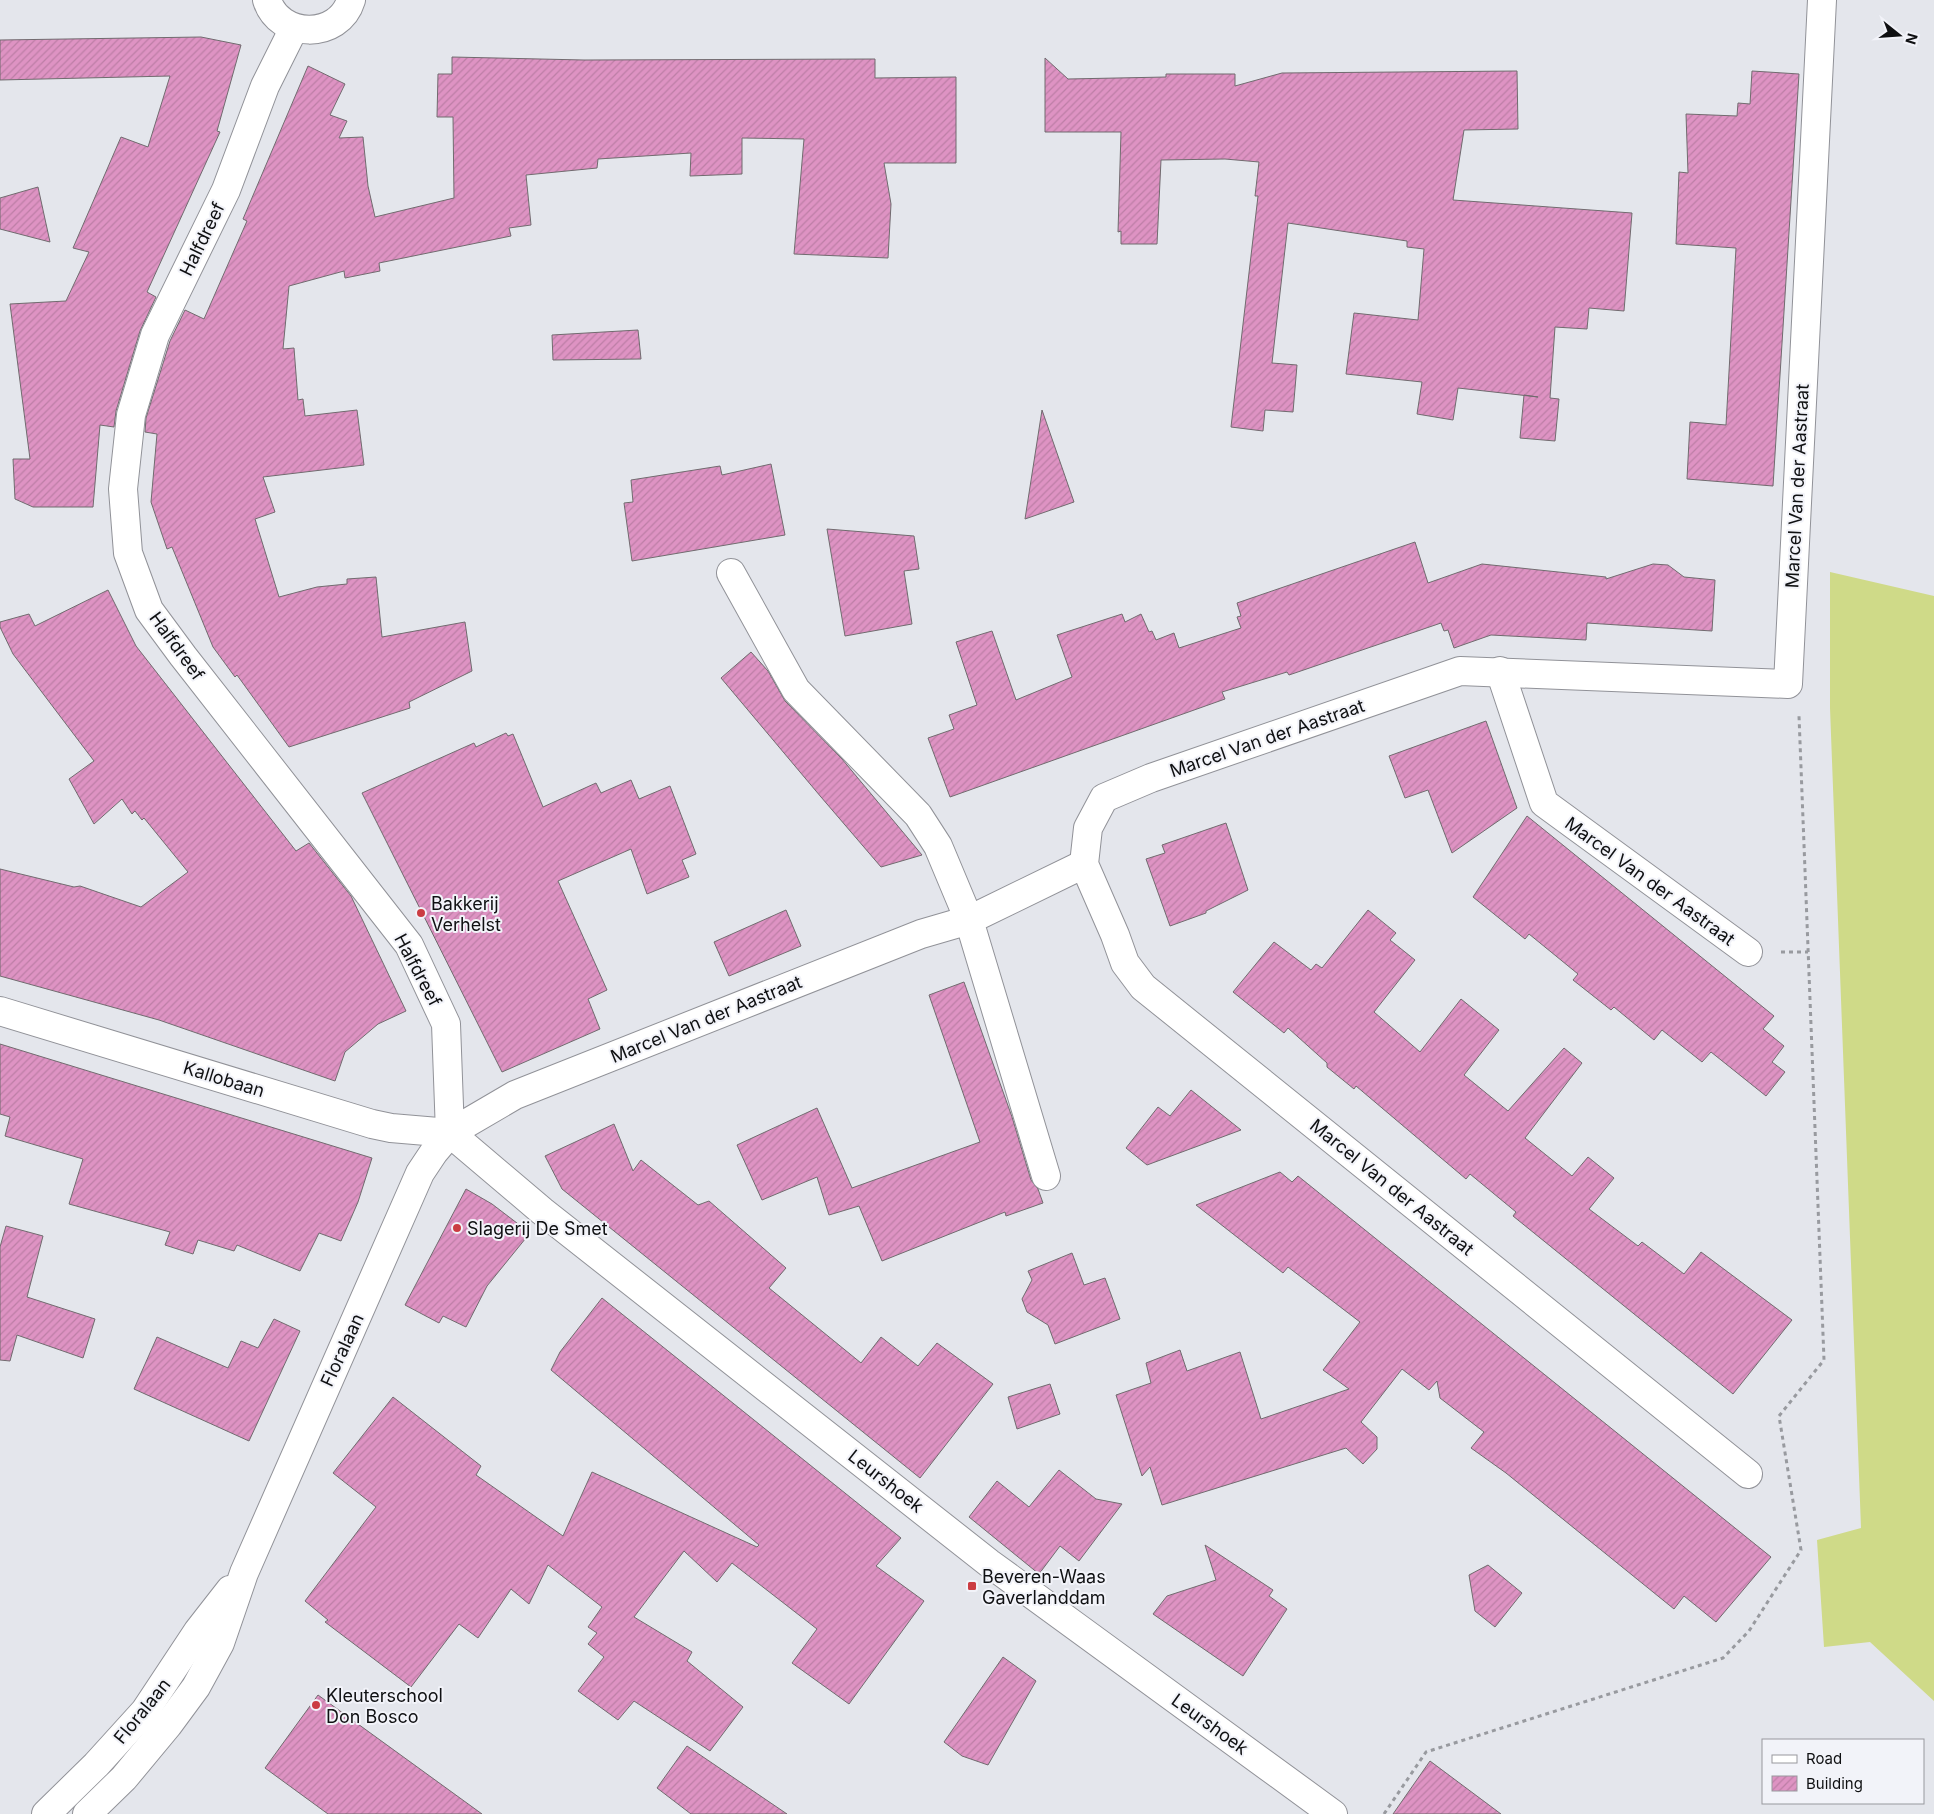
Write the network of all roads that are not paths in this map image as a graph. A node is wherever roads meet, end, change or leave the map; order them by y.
1 (267, 0) edge
2 (351, 0) edge
3 (1822, 0) edge
4 (294, 28) junction
5 (731, 573) dead end
6 (1500, 671) junction
7 (1084, 864) junction
8 (969, 920) junction
9 (1748, 952) dead end
10 (0, 1012) edge
11 (450, 1133) junction
12 (1046, 1176) dead end
13 (1748, 1474) dead end
14 (244, 1573) junction
15 (46, 1814) edge
16 (87, 1814) edge
17 (1333, 1814) edge

1 - 4 street
2 - 4 street
3 - 6 street, Marcel Van der Aastraat
4 - 11 street, Halfdreef
5 - 8 street
6 - 7 street, Marcel Van der Aastraat
6 - 9 street, Marcel Van der Aastraat
7 - 8 street, Marcel Van der Aastraat
7 - 13 street, Marcel Van der Aastraat
8 - 11 street, Marcel Van der Aastraat
8 - 12 street
10 - 11 street, Kallobaan
11 - 14 street, Floralaan
11 - 17 street, Leurshoek
14 - 15 street, Floralaan
14 - 16 street, Floralaan

